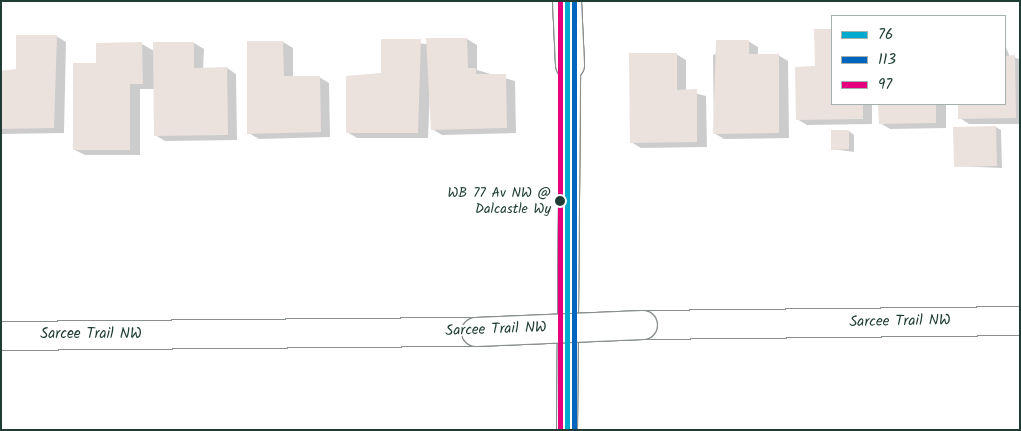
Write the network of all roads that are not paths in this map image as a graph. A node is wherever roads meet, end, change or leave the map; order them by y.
1 (567, 1) edge
2 (570, 65) joint
3 (1020, 321) edge
4 (1, 336) edge
5 (567, 430) edge

1 - 2 main road
2 - 5 lane
3 - 4 main road, Sarcee Trail NW, bridge

